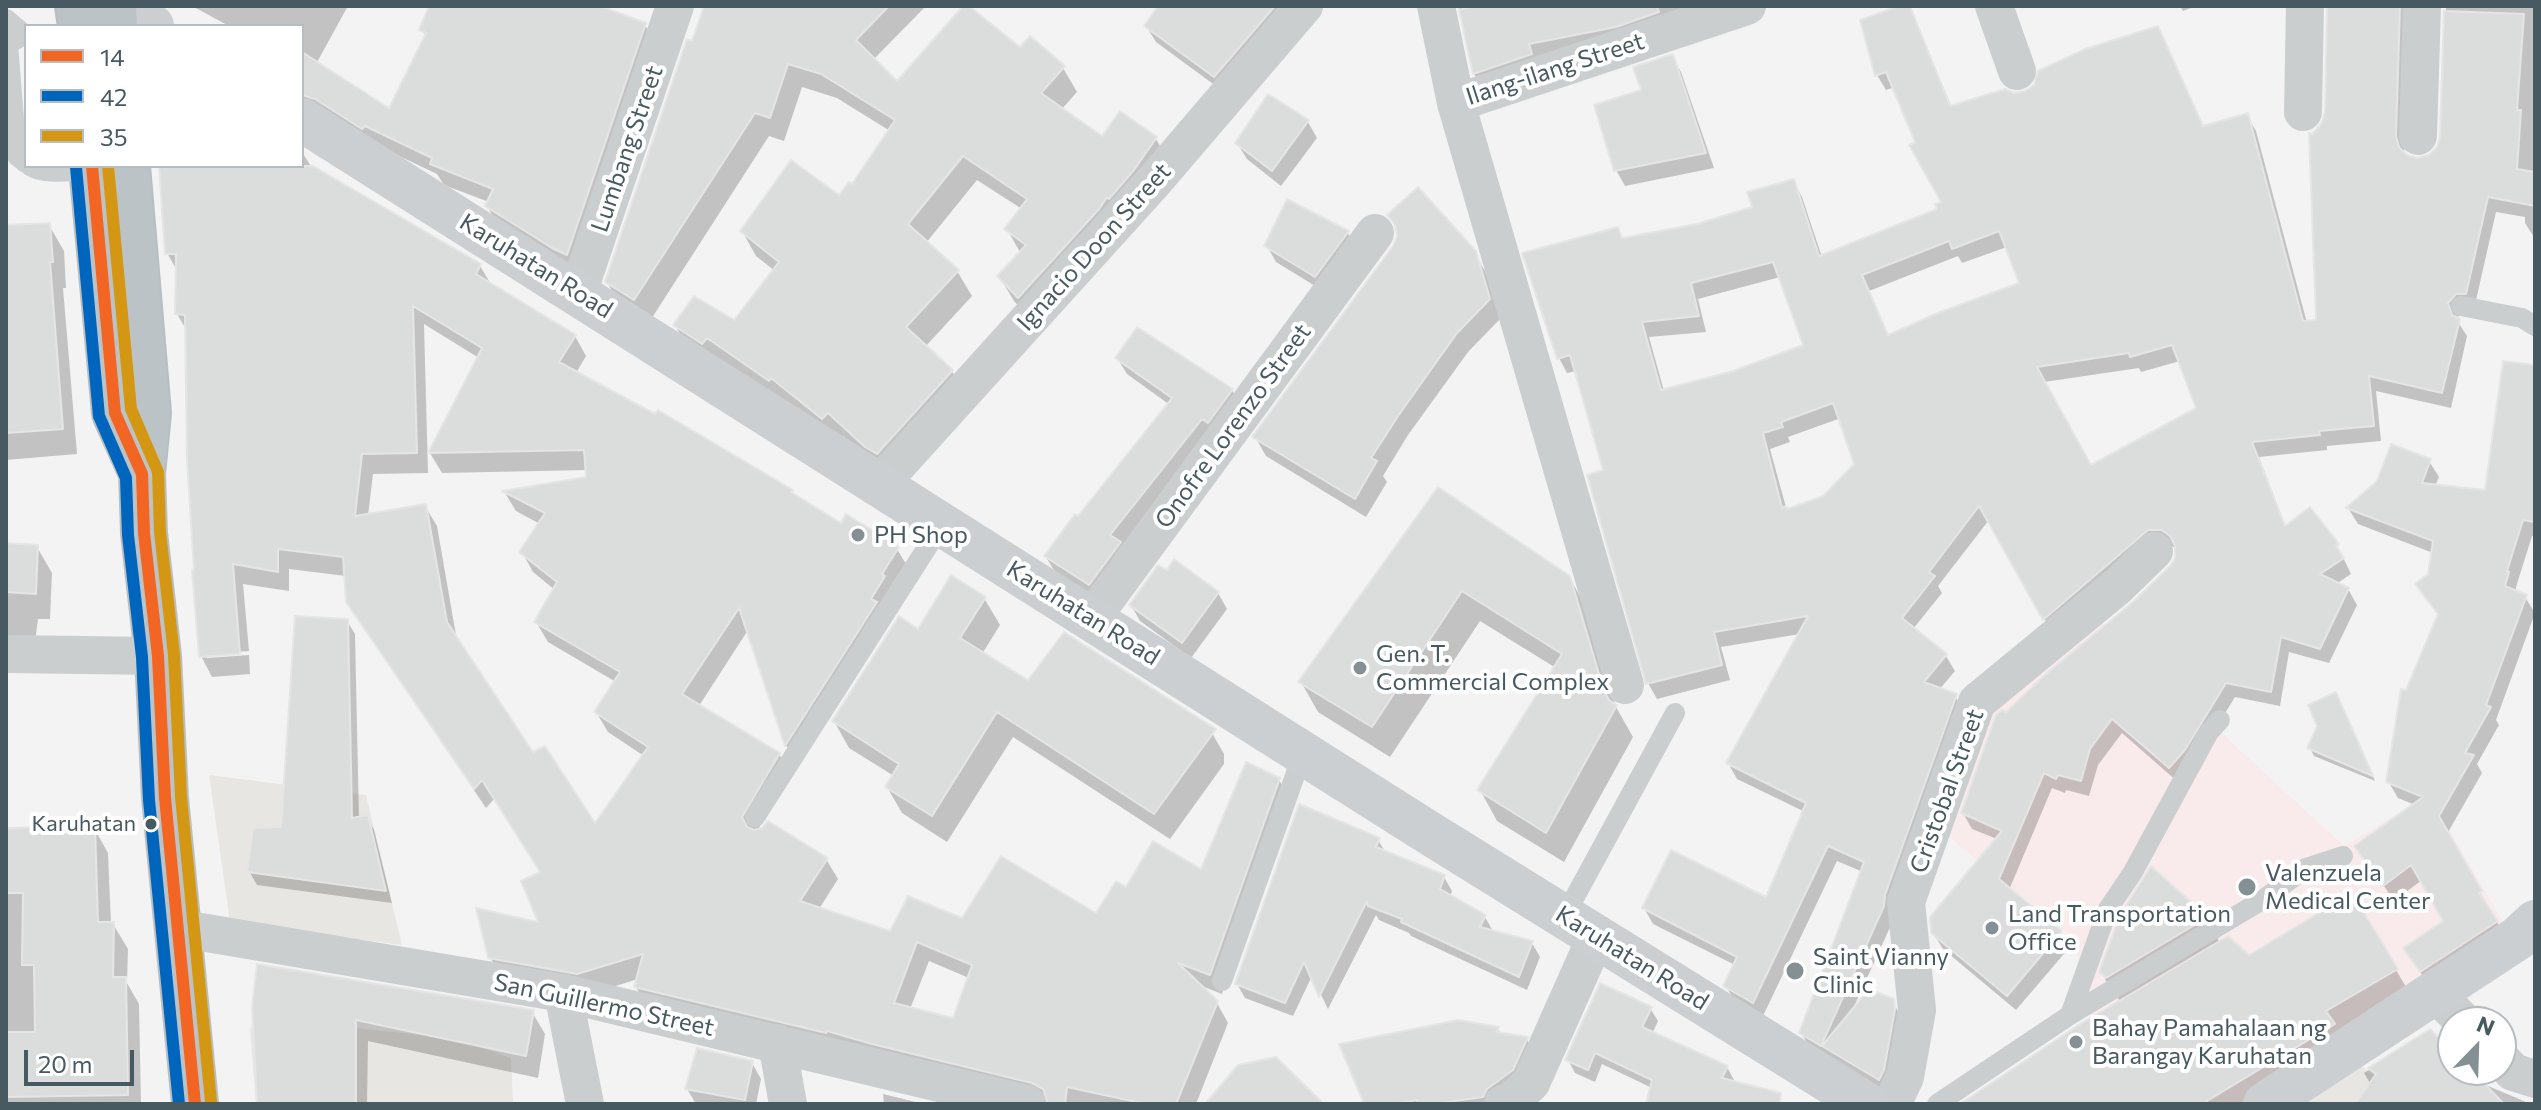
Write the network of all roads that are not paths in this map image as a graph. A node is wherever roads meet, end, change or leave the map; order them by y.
1 (120, 6) edge
2 (675, 6) edge
3 (1304, 6) edge
4 (1436, 6) edge
5 (1747, 6) edge
6 (1994, 6) edge
7 (2305, 6) edge
8 (2422, 6) edge
9 (6, 19) edge
10 (149, 24) edge
11 (24, 33) edge
12 (24, 35) edge
13 (2017, 71) dead end
14 (1456, 103) junction
15 (2303, 112) dead end
16 (304, 121) edge
17 (2418, 136) dead end
18 (24, 162) edge
19 (32, 168) edge
20 (92, 168) edge
21 (103, 168) edge
22 (1375, 233) dead end
23 (578, 293) junction
24 (2461, 306) dead end
25 (2535, 326) edge
26 (880, 484) junction
27 (942, 524) junction
28 (2154, 551) dead end
29 (1092, 618) junction
30 (6, 654) edge
31 (158, 656) junction
32 (1625, 685) dead end
33 (1675, 713) dead end
34 (2220, 720) dead end
35 (1303, 753) junction
36 (755, 817) dead end
37 (2343, 856) dead end
38 (2535, 922) edge
39 (1580, 927) junction
40 (177, 928) junction
41 (1222, 981) dead end
42 (563, 993) junction
43 (2450, 1006) edge
44 (2437, 1013) edge
45 (2070, 1015) junction
46 (777, 1043) junction
47 (991, 1100) edge
48 (195, 1104) edge
49 (585, 1104) edge
50 (788, 1104) edge
51 (1027, 1104) edge
52 (1503, 1104) edge
53 (1866, 1104) edge
54 (1892, 1104) edge
55 (1937, 1104) edge
56 (2265, 1104) edge

1 - 10 main road
2 - 23 street, Lumbang Street
3 - 26 street, Ignacio Doon Street
4 - 14 street, Ilang-ilang Street
5 - 14 street, Ilang-ilang Street
6 - 13 street
7 - 15 street
8 - 17 street
9 - 11 lane
12 - 18 lane
14 - 32 street
16 - 23 main road, Karuhatan Road
19 - 20 lane
21 - 31 highway
22 - 29 street, Onofre Lorenzo Street
23 - 26 main road, Karuhatan Road
24 - 25 lane
26 - 27 main road, Karuhatan Road
27 - 29 main road, Karuhatan Road
27 - 36 lane
28 - 54 street, Cristobal Street
29 - 35 main road, Karuhatan Road
30 - 31 street
31 - 40 highway
33 - 39 lane
34 - 45 lane
35 - 39 main road, Karuhatan Road
35 - 41 lane
37 - 45 lane
38 - 43 main road
39 - 52 street
39 - 53 main road, Karuhatan Road
40 - 42 street, San Guillermo Street
40 - 48 highway
42 - 46 street, San Guillermo Street
42 - 49 street
44 - 56 main road
45 - 55 lane
46 - 47 street, San Guillermo Street
46 - 50 street
47 - 51 street, San Guillermo Street

